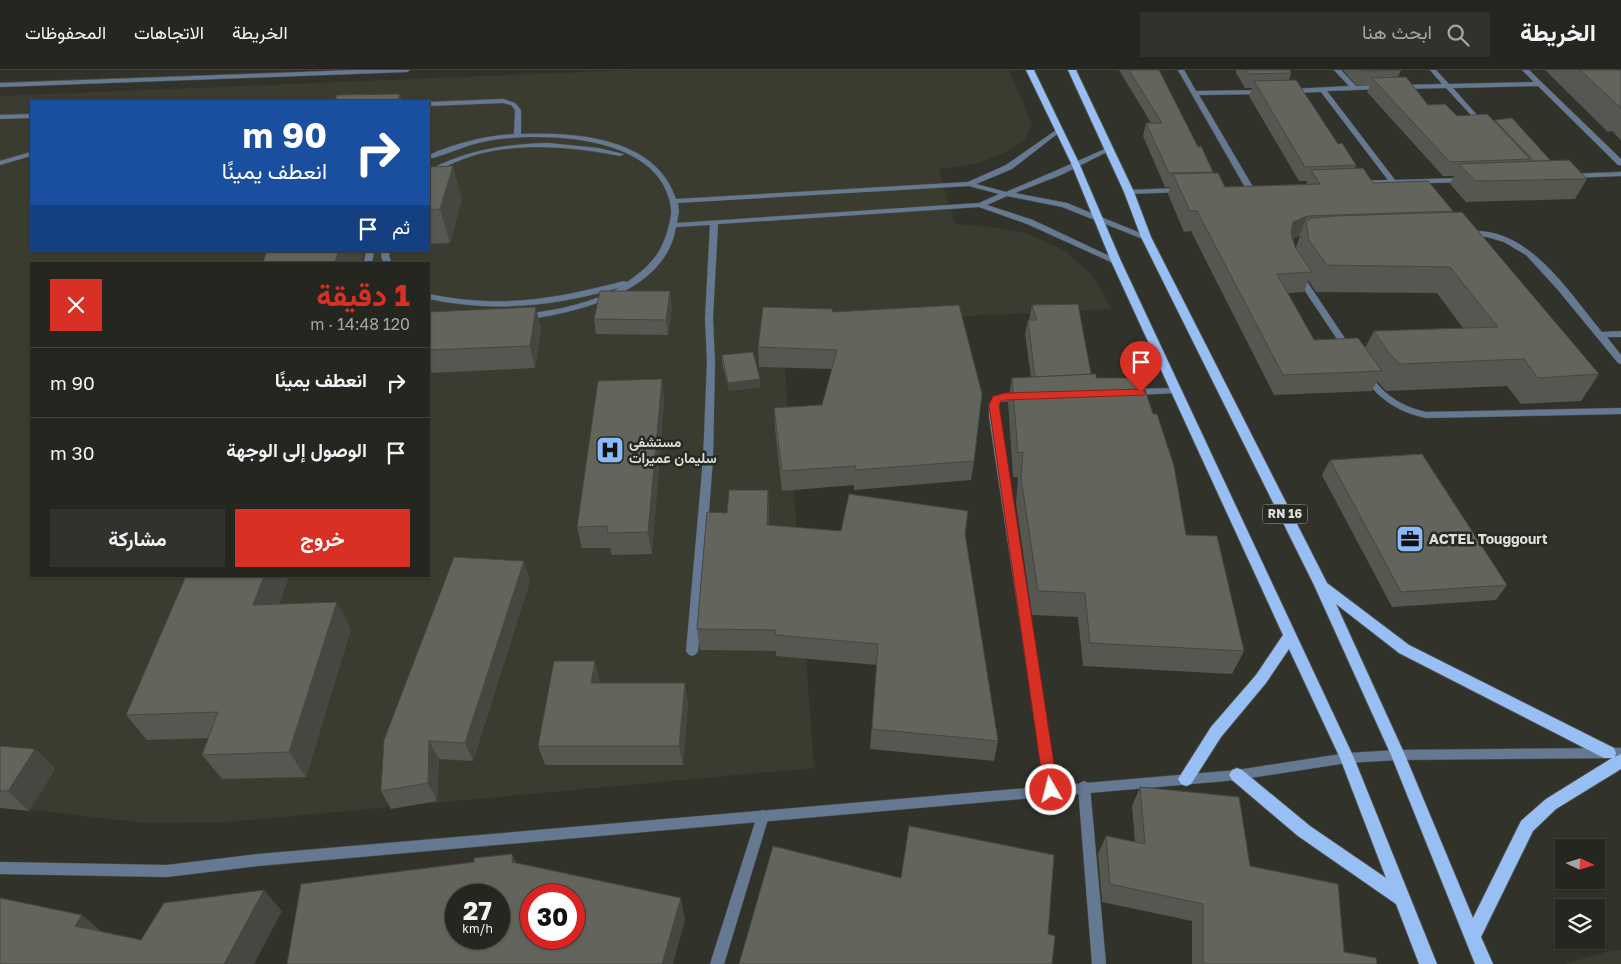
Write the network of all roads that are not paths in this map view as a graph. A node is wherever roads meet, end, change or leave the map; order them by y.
1 (407, 70) edge
2 (1030, 70) edge
3 (1072, 70) edge
4 (1181, 70) edge
5 (1338, 70) edge
6 (1433, 70) edge
7 (1525, 70) edge
8 (312, 72) edge
9 (1539, 84) junction
10 (0, 85) edge
11 (1447, 85) junction
12 (1354, 88) junction
13 (1323, 90) junction
14 (1274, 91) edge
15 (1284, 91) edge
16 (1195, 93) junction
17 (430, 104) edge
18 (30, 116) edge
19 (0, 117) edge
20 (1486, 128) edge
21 (1059, 130) junction
22 (517, 136) junction
23 (1109, 149) junction
24 (30, 154) edge
25 (430, 157) edge
26 (646, 159) junction
27 (0, 162) edge
28 (1075, 163) junction
29 (1621, 163) edge
30 (430, 173) edge
31 (1621, 174) edge
32 (1558, 176) edge
33 (1471, 179) edge
34 (1392, 182) junction
35 (1354, 183) edge
36 (969, 184) junction
37 (1240, 187) edge
38 (1249, 187) junction
39 (1259, 187) edge
40 (1194, 189) edge
41 (1130, 192) junction
42 (1006, 194) junction
43 (675, 201) junction
44 (980, 205) junction
45 (1099, 218) junction
46 (714, 223) junction
47 (675, 225) junction
48 (1461, 235) edge
49 (1146, 238) junction
50 (1116, 261) junction
51 (1293, 267) edge
52 (642, 277) junction
53 (430, 297) edge
54 (513, 318) edge
55 (1621, 334) edge
56 (1600, 335) junction
57 (1355, 358) edge
58 (1621, 361) edge
59 (1360, 366) edge
60 (1175, 391) junction
61 (1119, 393) edge
62 (1034, 396) edge
63 (1621, 411) edge
64 (1321, 585) junction
65 (1291, 635) junction
66 (692, 651) dead end
67 (1398, 755) junction
68 (1617, 756) edge
69 (1347, 758) junction
70 (1237, 775) junction
71 (1186, 779) junction
72 (1084, 787) junction
73 (1051, 790) junction
74 (763, 816) junction
75 (0, 868) edge
76 (1401, 898) junction
77 (1472, 938) junction
78 (717, 964) edge
79 (1099, 964) edge
80 (1428, 964) edge
81 (1484, 964) edge

1 - 8 street
2 - 21 main road
3 - 23 main road, RN 16
4 - 16 street
5 - 12 street
6 - 11 street
7 - 9 street
8 - 10 street
9 - 11 street
9 - 29 street
11 - 12 street
11 - 20 street
12 - 13 street
13 - 15 street
13 - 34 street
14 - 16 street
16 - 38 street
17 - 22 street
18 - 19 street
21 - 28 main road
21 - 36 street
22 - 25 street
22 - 26 street
23 - 28 street
23 - 41 main road, RN 16
24 - 27 street
26 - 30 street
26 - 43 street
28 - 42 street
28 - 45 main road
31 - 32 street
33 - 34 street
34 - 35 street
36 - 42 street
36 - 43 street
37 - 38 street
38 - 39 street
40 - 41 street
41 - 49 main road, RN 16
42 - 44 street
42 - 45 street
43 - 47 street
44 - 46 street
44 - 50 street
45 - 49 street
45 - 50 main road
46 - 47 street
46 - 66 street
47 - 52 street
48 - 56 street
49 - 64 main road, RN 16
50 - 60 main road
51 - 57 street
52 - 53 street
52 - 54 street
55 - 56 street
56 - 58 street
59 - 63 street
60 - 61 street
60 - 65 main road
62 - 73 street
64 - 67 main road, RN 16
64 - 68 main road
65 - 69 main road
65 - 71 main road
67 - 68 street
67 - 69 street
67 - 77 main road, RN 16
68 - 77 main road
69 - 70 street
69 - 76 main road
70 - 71 street
70 - 76 main road
71 - 72 street
72 - 73 street
72 - 79 street
73 - 74 street
74 - 75 street
74 - 78 street
76 - 80 main road
77 - 81 main road, RN 16

